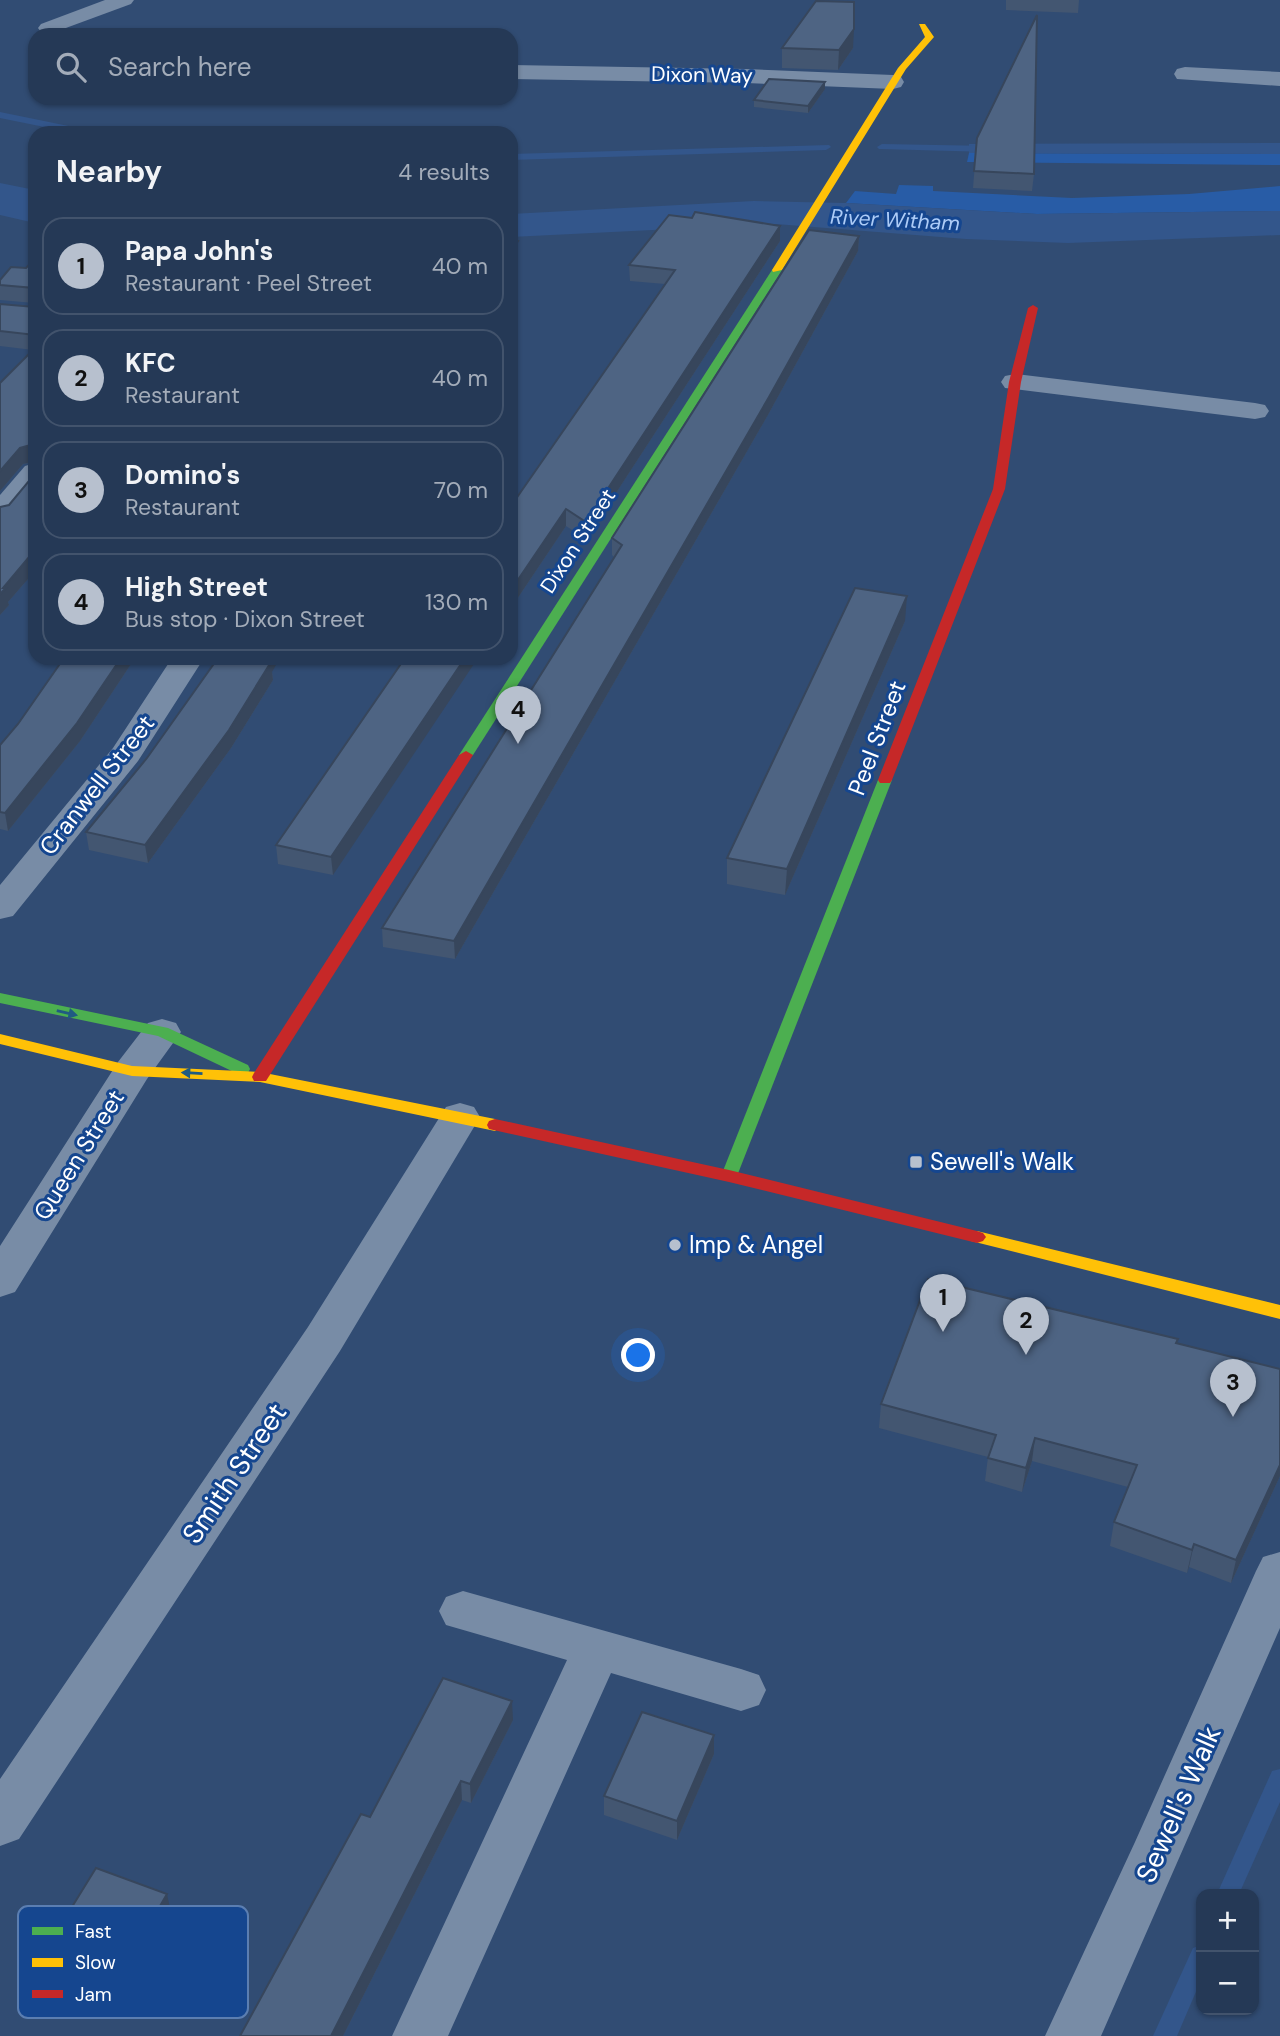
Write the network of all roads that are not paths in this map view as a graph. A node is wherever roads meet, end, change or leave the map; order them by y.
1 (75, 0) edge
2 (124, 0) edge
3 (928, 7) dead end
4 (97, 9) junction
5 (48, 28) dead end
6 (911, 34) junction
7 (1165, 62) dead end
8 (906, 63) junction
9 (518, 72) edge
10 (1280, 79) edge
11 (893, 82) junction
12 (1033, 308) dead end
13 (1015, 382) junction
14 (1255, 411) dead end
15 (28, 480) edge
16 (0, 514) edge
17 (183, 665) edge
18 (0, 908) edge
19 (0, 998) edge
20 (162, 1032) junction
21 (0, 1039) edge
22 (132, 1070) junction
23 (260, 1077) junction
24 (460, 1118) junction
25 (729, 1176) junction
26 (0, 1281) edge
27 (1280, 1312) edge
28 (1280, 1570) edge
29 (463, 1611) dead end
30 (597, 1648) junction
31 (741, 1690) dead end
32 (0, 1823) edge
33 (420, 2036) edge
34 (1073, 2036) edge

1 - 4 street
2 - 4 street
3 - 6 street, Dixon Street
4 - 5 street
6 - 8 street, Dixon Street
6 - 8 street, Dixon Street
7 - 10 street
8 - 11 street, Dixon Street
9 - 11 street, Dixon Way
11 - 23 street, Dixon Street
12 - 13 street, Peel Street
13 - 14 street
13 - 25 street, Peel Street
15 - 16 street
17 - 18 street, Cranwell Street
19 -> 20 street
20 - 22 street, Queen Street
20 - 23 street
21 - 22 street
23 -> 22 street
22 - 26 street, Queen Street
23 - 24 street
24 - 25 street
24 - 32 street, Smith Street
25 - 27 street
28 - 34 street, Sewell's Walk
29 - 30 street
30 - 31 street
30 - 33 street

